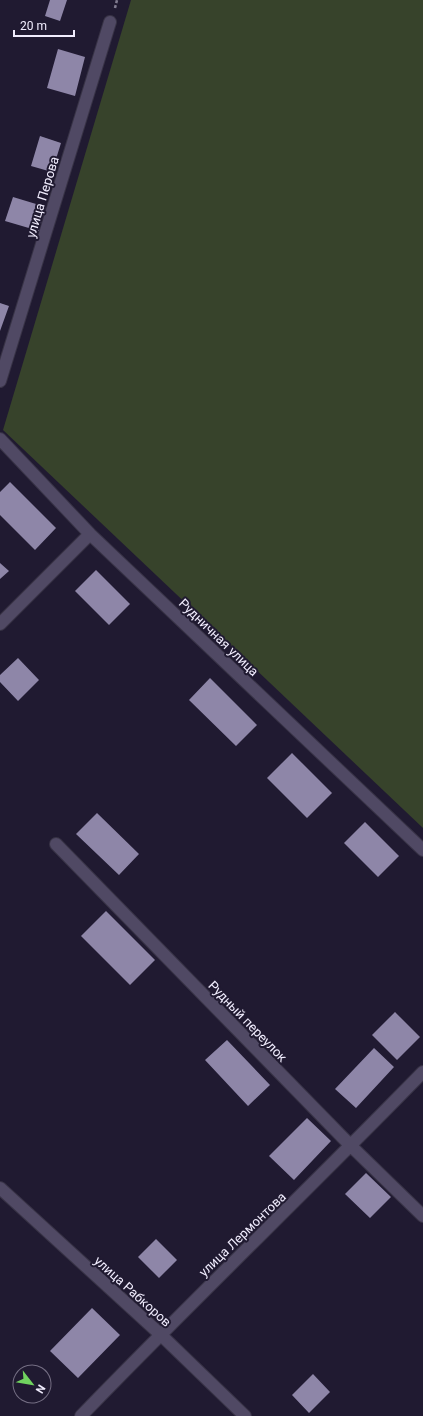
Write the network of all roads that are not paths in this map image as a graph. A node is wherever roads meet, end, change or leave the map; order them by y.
1 (110, 22) dead end
2 (0, 381) edge
3 (0, 439) edge
4 (90, 534) junction
5 (0, 624) edge
6 (56, 844) dead end
7 (423, 850) edge
8 (423, 1072) edge
9 (351, 1146) junction
10 (0, 1188) edge
11 (423, 1216) edge
12 (160, 1334) junction
13 (80, 1416) edge
14 (245, 1416) edge

1 - 2 street, улица Перова
3 - 4 street, Рудничная улица
4 - 5 street
4 - 7 street, Рудничная улица
6 - 9 street, Рудный переулок
8 - 9 street, улица Лермонтова
9 - 11 street, Рудный переулок
9 - 12 street, улица Лермонтова
10 - 12 street, улица Рабкоров
12 - 13 street, улица Лермонтова
12 - 14 street, улица Рабкоров

